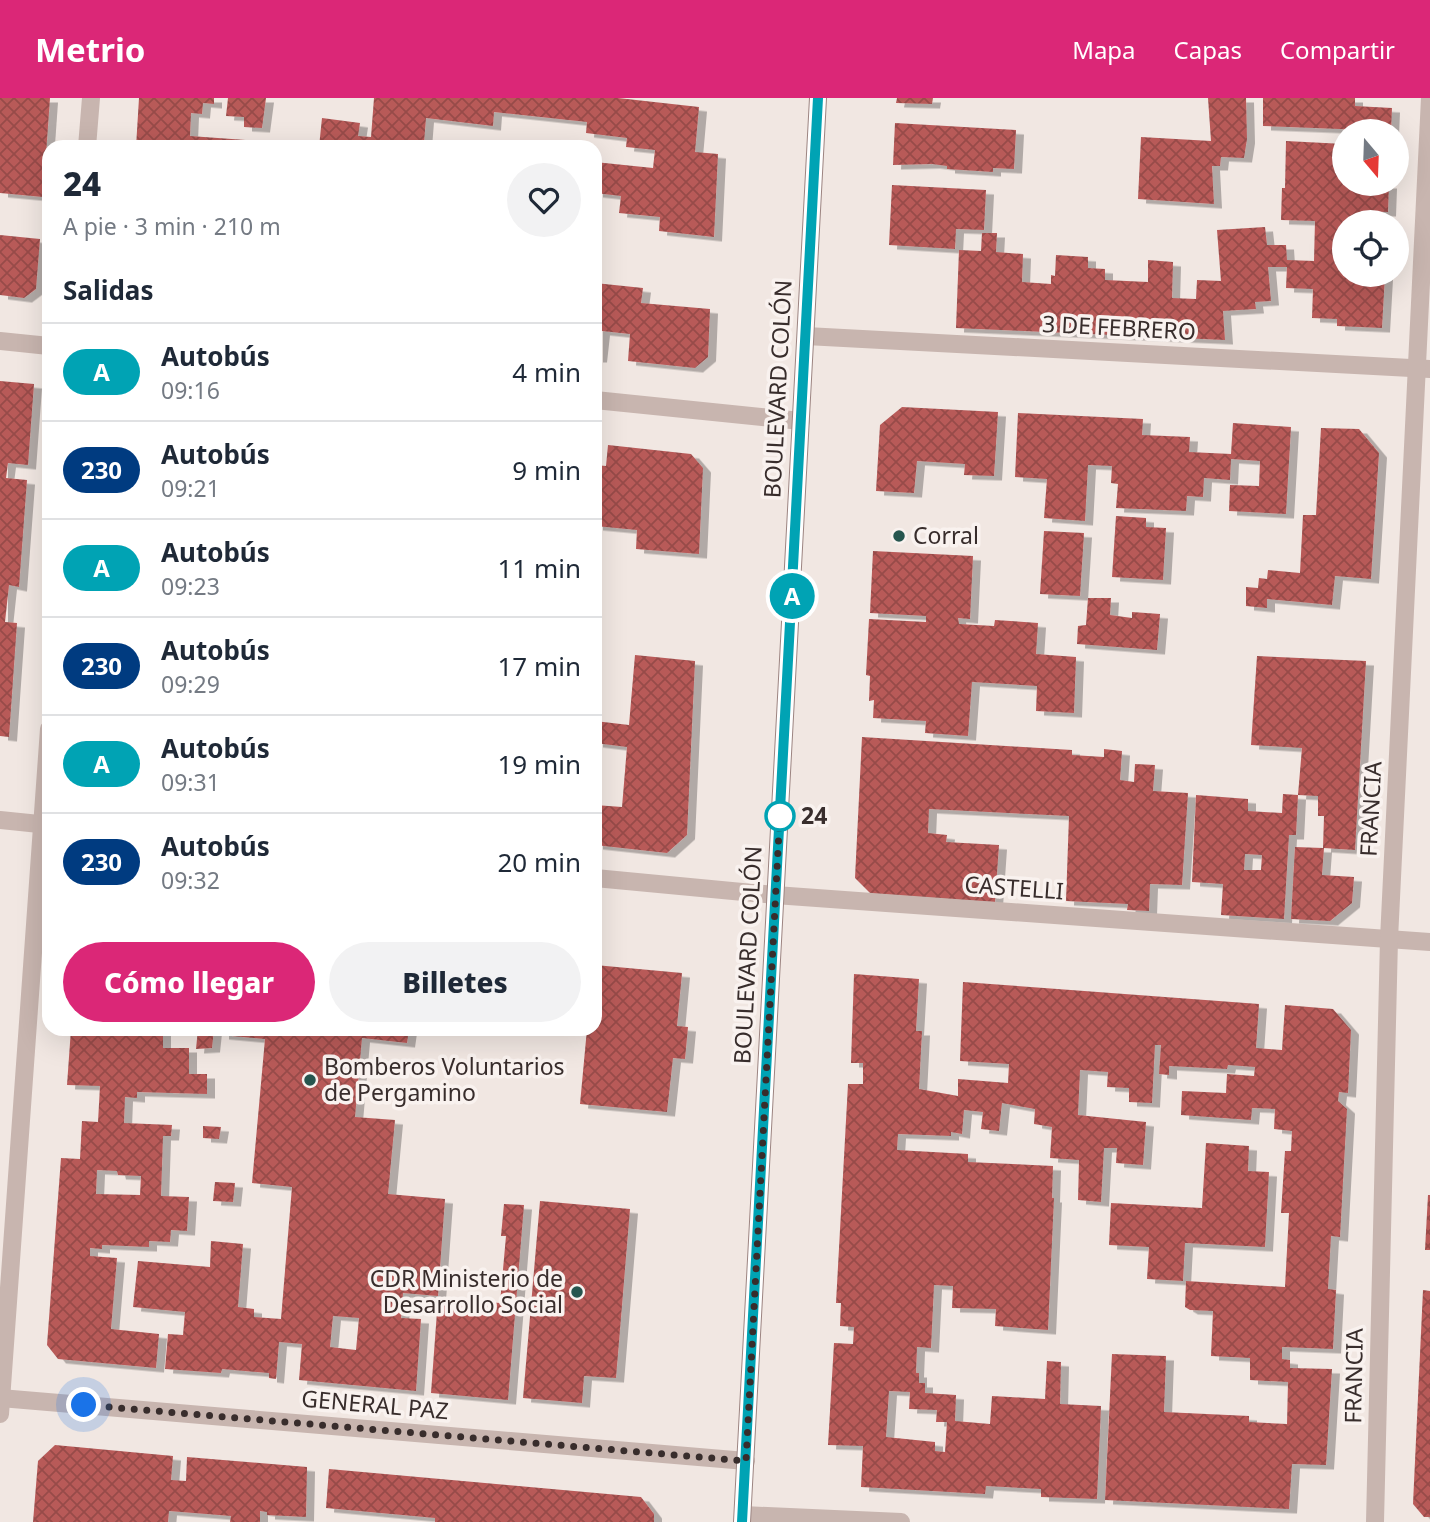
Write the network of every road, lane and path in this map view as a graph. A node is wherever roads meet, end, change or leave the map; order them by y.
1 (91, 98) edge
2 (818, 98) edge
3 (1430, 98) edge
4 (88, 140) edge
5 (806, 336) junction
6 (0, 341) edge
7 (42, 345) edge
8 (1424, 369) edge
9 (602, 401) edge
10 (801, 421) junction
11 (0, 820) edge
12 (42, 825) edge
13 (42, 875) edge
14 (602, 879) edge
15 (775, 895) junction
16 (1389, 939) junction
17 (1430, 942) edge
18 (0, 1404) edge
19 (746, 1461) junction
20 (742, 1518) edge
21 (901, 1522) edge
22 (1375, 1522) edge

1 - 4 street
2 - 5 main road, BOULEVARD COLÓN
3 - 8 street, FRANCIA
5 - 8 street, 3 DE FEBRERO
5 - 10 main road, BOULEVARD COLÓN
6 - 7 street
8 - 16 street, FRANCIA
9 - 10 street
10 - 15 main road, BOULEVARD COLÓN
11 - 12 street
13 - 18 street
14 - 15 street, CASTELLI
15 - 16 street, CASTELLI
15 - 19 main road, BOULEVARD COLÓN
16 - 17 street, CASTELLI
16 - 22 street, FRANCIA
18 - 19 street, GENERAL PAZ
19 - 20 main road, BOULEVARD COLÓN
20 - 21 street

